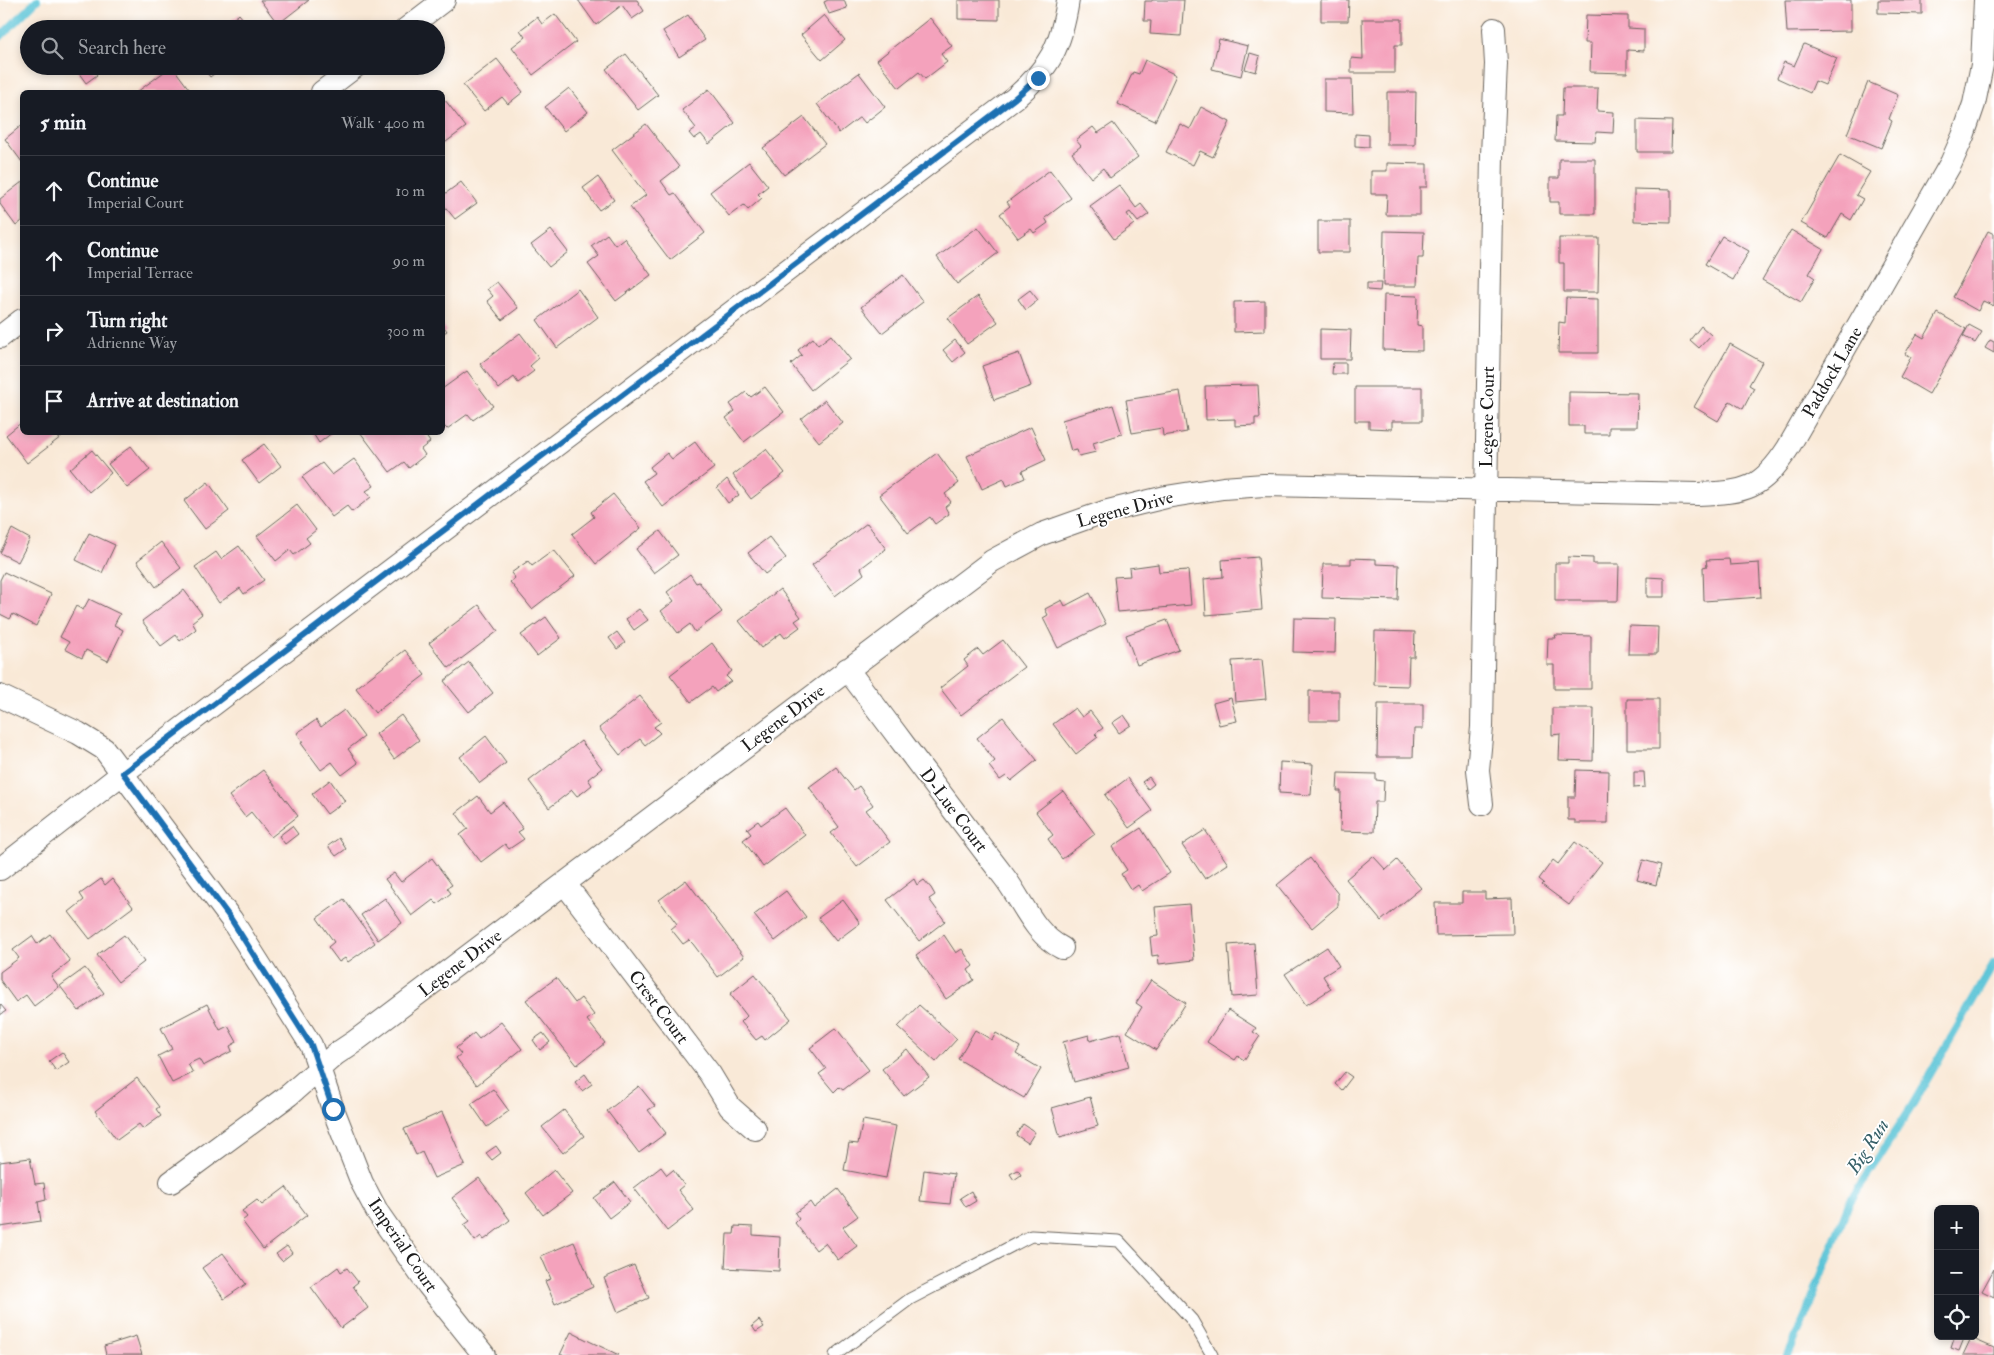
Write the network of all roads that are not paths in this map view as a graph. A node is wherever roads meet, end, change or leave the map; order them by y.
1 (444, 0) edge
2 (1068, 0) edge
3 (1985, 0) edge
4 (418, 20) edge
5 (1494, 29) dead end
6 (344, 75) edge
7 (325, 90) edge
8 (20, 322) edge
9 (0, 337) edge
10 (1486, 490) junction
11 (847, 669) junction
12 (0, 696) edge
13 (123, 773) junction
14 (1482, 804) dead end
15 (0, 869) edge
16 (565, 884) junction
17 (1062, 948) dead end
18 (319, 1069) junction
19 (755, 1129) dead end
20 (171, 1182) dead end
21 (484, 1355) edge
22 (835, 1355) edge
23 (1212, 1355) edge

1 - 4 street
2 - 13 street
3 - 10 street, Paddock Lane
5 - 10 street, Legene Court
6 - 7 street
8 - 9 street
10 - 11 street, Legene Drive
10 - 14 street, Legene Court
11 - 16 street, Legene Drive
11 - 17 street, D-Lue Court
12 - 13 street, Imperial Court
13 - 15 street
13 - 18 street, Imperial Court
16 - 18 street, Legene Drive
16 - 19 street, Crest Court
18 - 20 street, Legene Drive
18 - 21 street, Imperial Court
22 - 23 lane

